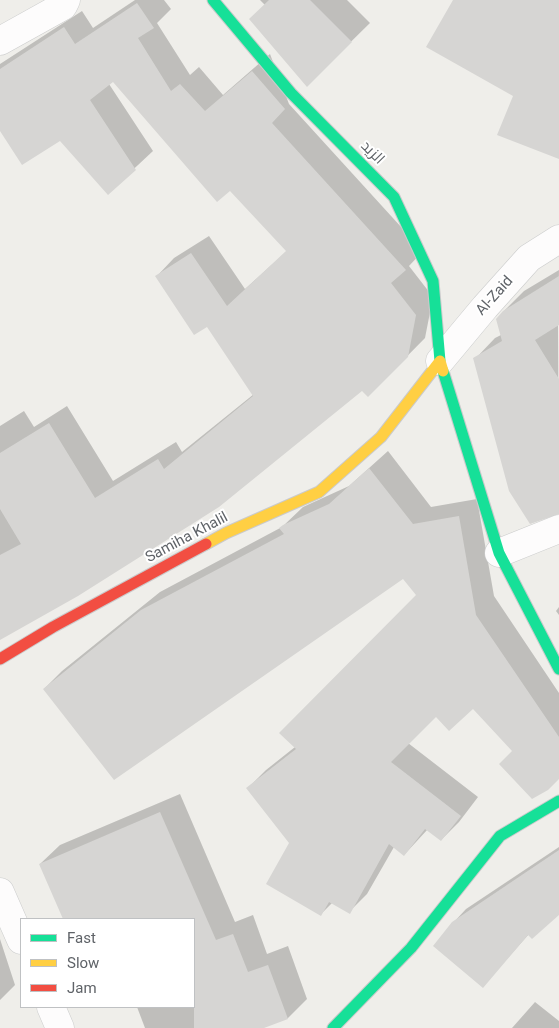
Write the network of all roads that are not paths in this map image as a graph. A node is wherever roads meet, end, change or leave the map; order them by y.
1 (66, 0) edge
2 (213, 0) edge
3 (0, 42) edge
4 (559, 239) edge
5 (440, 361) junction
6 (559, 529) edge
7 (499, 553) junction
8 (0, 659) edge
9 (559, 669) edge
10 (559, 801) edge
11 (0, 892) edge
12 (20, 938) edge
13 (51, 1008) edge
14 (60, 1028) edge
15 (333, 1028) edge

1 - 3 street
2 - 5 street, الزيد
4 - 5 street, Al-Zaid
5 - 7 street, الزيد
5 - 8 street, Samiha Khalil
6 - 7 street
7 - 9 street, الزيد
10 - 15 street
11 - 12 street
13 - 14 street

